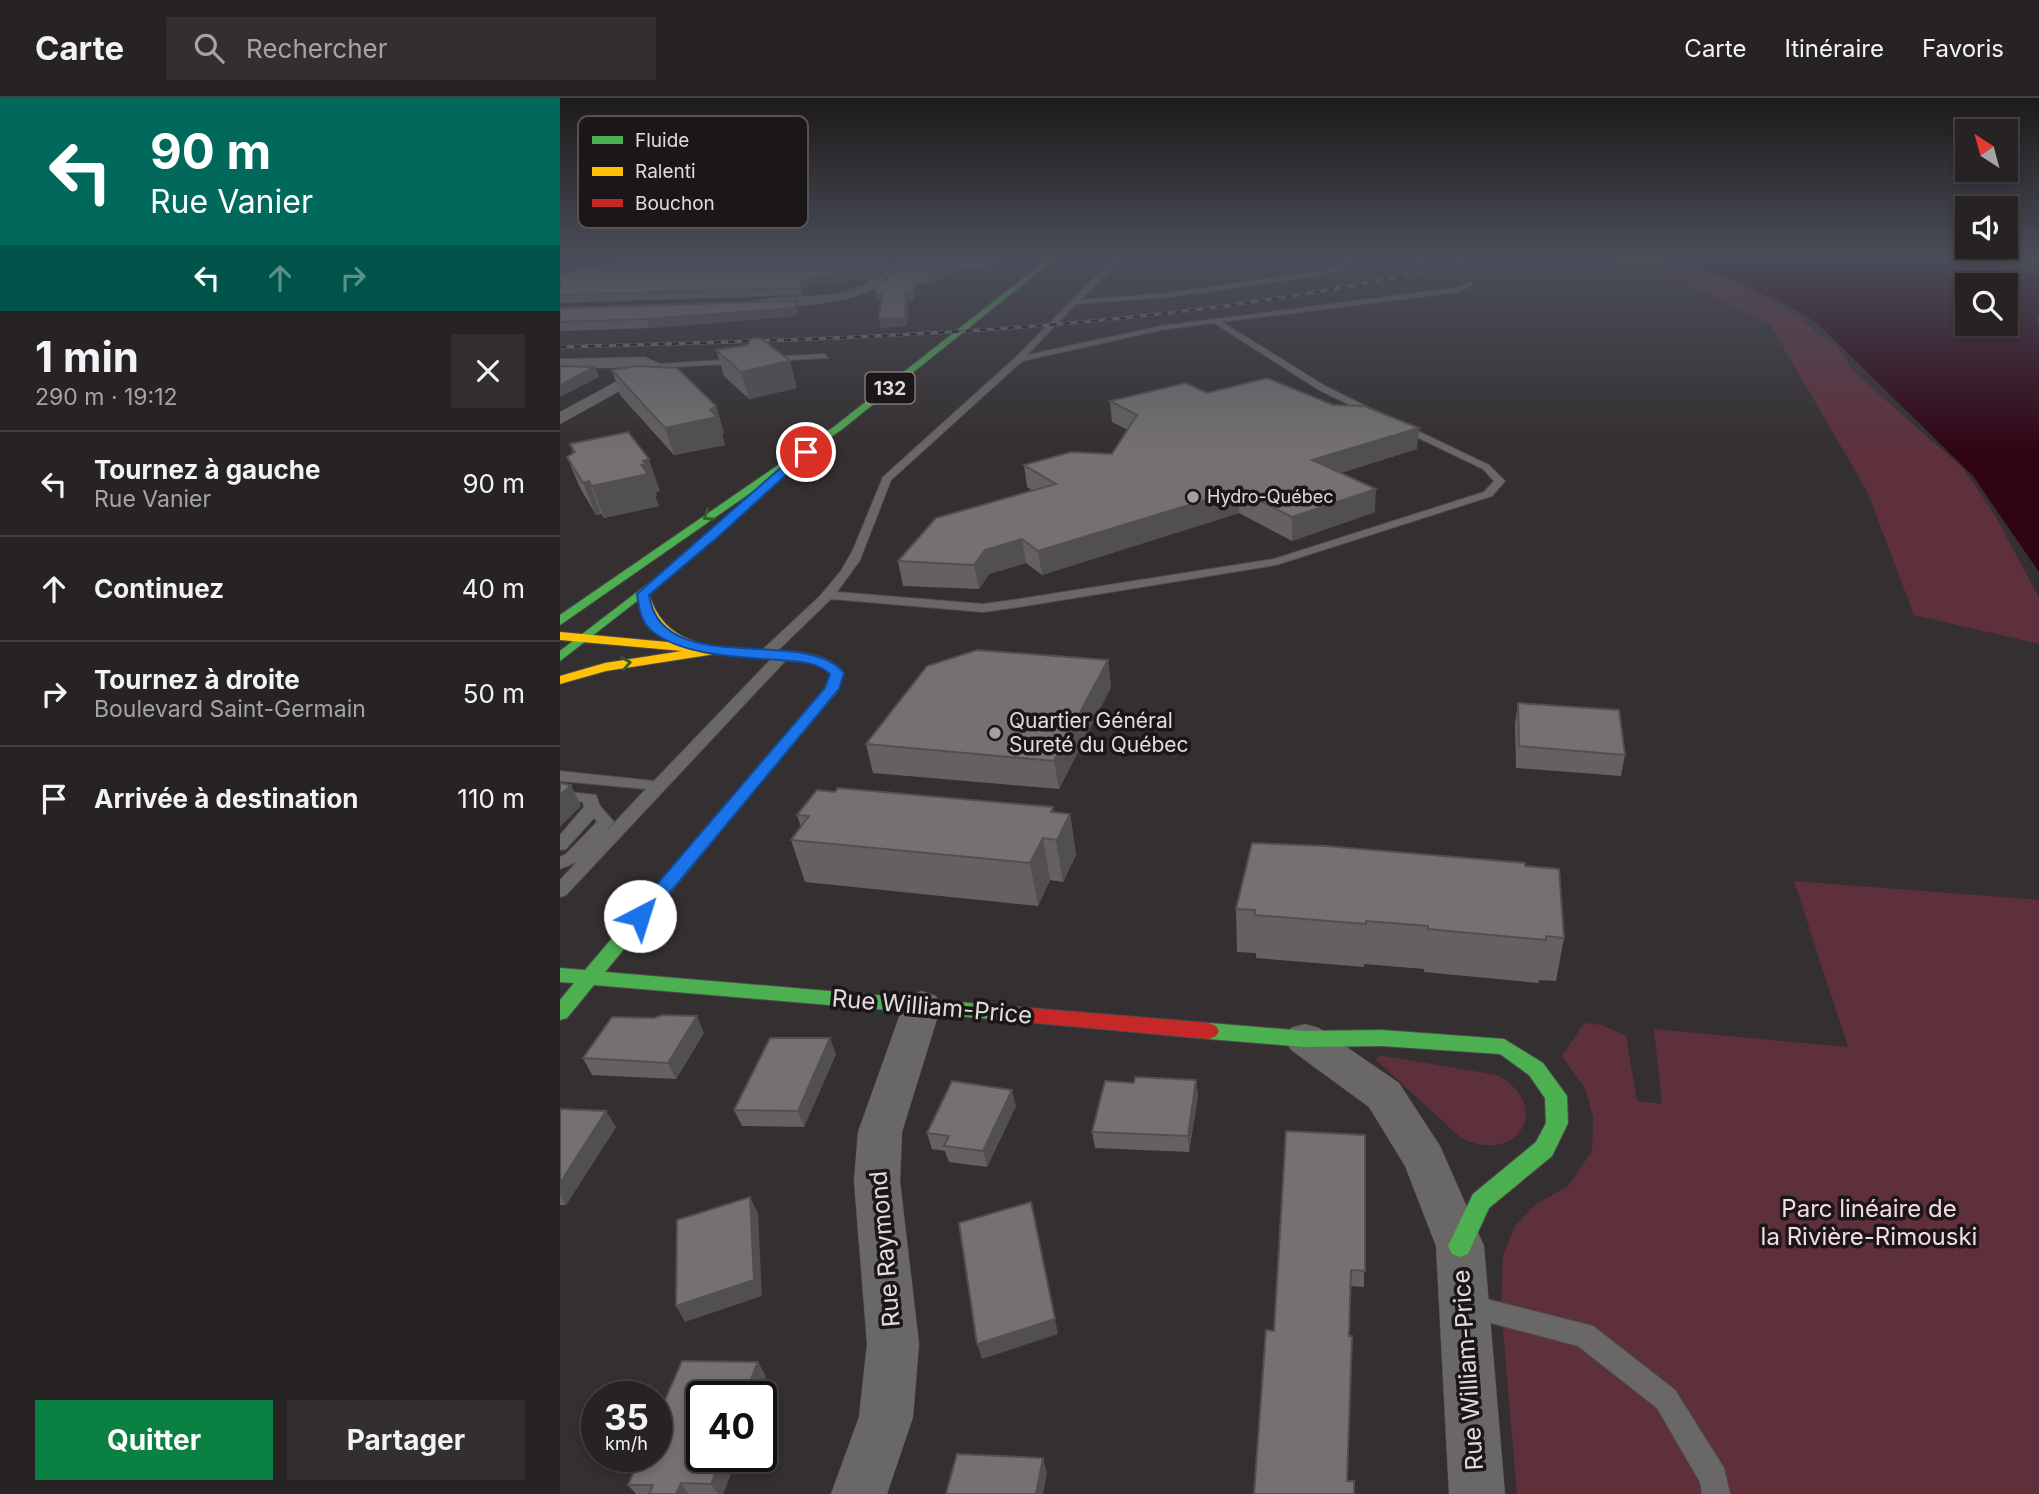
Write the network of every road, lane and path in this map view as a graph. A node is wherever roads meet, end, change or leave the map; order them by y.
1 (977, 322) edge
2 (1056, 322) edge
3 (1199, 322) edge
4 (1216, 322) edge
5 (825, 356) dead end
6 (1019, 359) junction
7 (748, 360) edge
8 (761, 360) edge
9 (560, 364) edge
10 (657, 366) junction
11 (560, 419) edge
12 (806, 452) junction
13 (643, 594) junction
14 (825, 595) junction
15 (591, 597) junction
16 (560, 608) edge
17 (560, 621) edge
18 (560, 636) edge
19 (586, 638) junction
20 (715, 650) junction
21 (765, 655) junction
22 (782, 656) junction
23 (560, 657) edge
24 (560, 680) edge
25 (560, 776) edge
26 (658, 786) junction
27 (560, 796) edge
28 (593, 807) junction
29 (560, 845) edge
30 (560, 864) edge
31 (560, 891) edge
32 (560, 975) edge
33 (588, 978) junction
34 (922, 1006) junction
35 (560, 1013) edge
36 (1305, 1039) junction
37 (1460, 1246) junction
38 (1464, 1306) junction
39 (859, 1494) edge
40 (1477, 1494) edge
41 (1716, 1494) edge

1 - 12 main road, 132
2 - 6 lane
3 - 6 lane
4 - 14 lane
5 - 8 lane
6 - 14 lane
7 - 10 lane
9 - 10 street
10 - 11 street
12 - 13 main road, 132
12 -> 15 main road, 132
13 - 19 main road, 132
13 - 20 main road
14 - 21 lane
15 - 16 main road
15 - 17 main road, 132
18 - 19 main road
19 - 20 main road
19 - 23 main road, 132
20 - 21 main road
24 -> 20 main road
21 - 22 main road
22 - 26 lane
22 - 33 main road
25 - 26 lane
26 - 31 lane
27 - 28 lane
28 - 29 lane
28 - 30 lane
32 - 33 main road, Rue William-Price
33 - 34 main road, Rue William-Price
33 - 35 main road
34 - 36 main road, Rue William-Price
34 - 39 street, Rue Raymond
36 - 37 street, Rue William-Price
36 - 37 main road, Rue William-Price
37 - 38 street, Rue William-Price
38 - 40 street, Rue William-Price
38 - 41 lane

